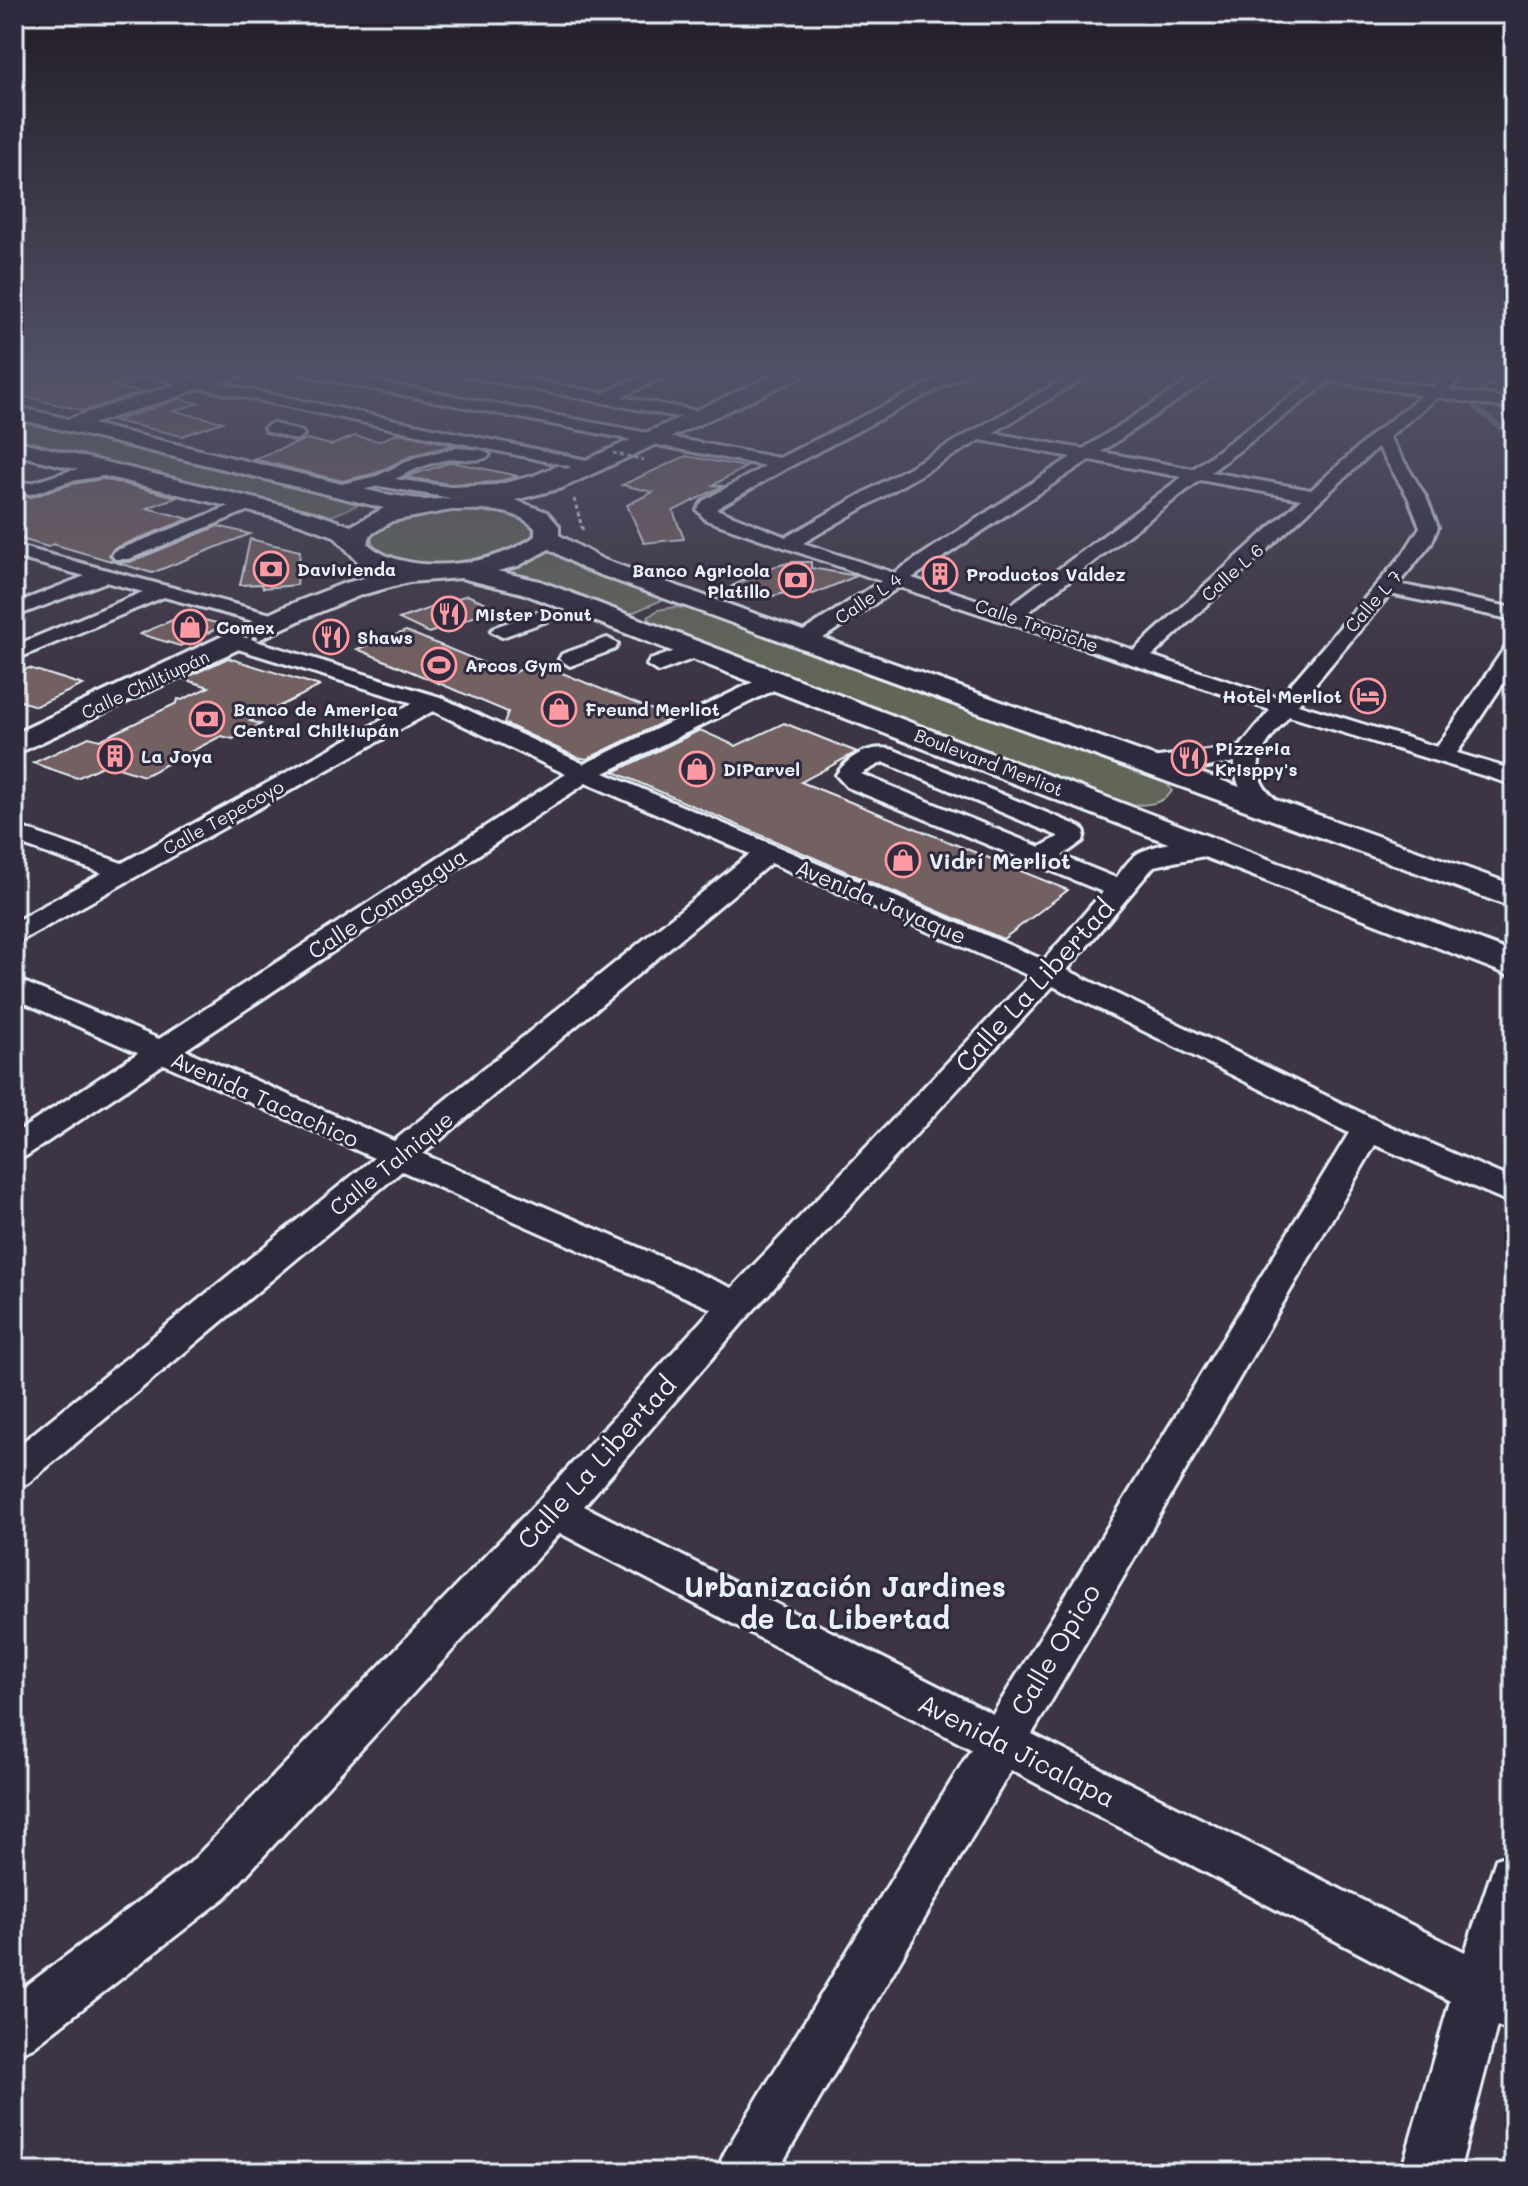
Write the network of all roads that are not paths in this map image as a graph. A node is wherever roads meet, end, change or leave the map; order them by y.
1 (51, 474) edge
2 (80, 474) edge
3 (125, 474) edge
4 (274, 474) edge
5 (395, 474) edge
6 (560, 474) edge
7 (566, 474) edge
8 (593, 474) edge
9 (763, 474) edge
10 (909, 474) edge
11 (1055, 474) edge
12 (1193, 474) edge
13 (1339, 474) edge
14 (1403, 474) edge
15 (1198, 475) junction
16 (66, 478) junction
17 (383, 480) junction
18 (14, 487) edge
19 (349, 492) junction
20 (1315, 496) junction
21 (475, 503) junction
22 (248, 504) junction
23 (426, 505) junction
24 (305, 518) junction
25 (545, 529) junction
26 (787, 544) junction
27 (357, 546) junction
28 (14, 551) edge
29 (122, 555) dead end
30 (45, 560) junction
31 (450, 570) junction
32 (14, 571) edge
33 (411, 573) joint
34 (103, 576) junction
35 (897, 578) junction
36 (1383, 587) junction
37 (160, 592) junction
38 (14, 611) edge
39 (1514, 614) edge
40 (1010, 615) junction
41 (734, 616) junction
42 (540, 617) dead end
43 (502, 631) dead end
44 (249, 633) junction
45 (805, 640) junction
46 (607, 644) dead end
47 (660, 650) junction
48 (1514, 651) edge
49 (14, 654) edge
50 (570, 659) dead end
51 (1137, 659) junction
52 (774, 681) junction
53 (725, 692) dead end
54 (432, 702) junction
55 (1285, 707) junction
56 (703, 715) junction
57 (14, 746) edge
58 (1248, 753) junction
59 (1443, 756) junction
60 (1151, 764) junction
61 (1004, 768) junction
62 (584, 773) junction
63 (1514, 778) edge
64 (968, 788) junction
65 (1270, 808) junction
66 (1113, 809) junction
67 (14, 833) edge
68 (1210, 847) junction
69 (767, 853) junction
70 (1043, 856) junction
71 (1145, 860) junction
72 (123, 872) junction
73 (1120, 889) junction
74 (1514, 897) edge
75 (14, 933) edge
76 (1514, 966) edge
77 (1049, 973) junction
78 (14, 987) edge
79 (160, 1052) junction
80 (1368, 1129) junction
81 (14, 1149) edge
82 (398, 1157) junction
83 (1514, 1193) edge
84 (737, 1305) junction
85 (14, 1472) edge
86 (555, 1511) junction
87 (1000, 1742) junction
88 (1514, 1876) edge
89 (1497, 1997) edge
90 (14, 2028) edge
91 (745, 2172) edge
92 (1430, 2172) edge

1 - 16 street
2 - 16 street
3 - 22 main road
4 - 19 main road
5 - 17 street
6 - 17 street
7 - 21 main road
8 - 25 main road
9 - 26 street, Calle Trapiche
10 - 26 street
11 - 35 street, Calle L 4
12 - 15 street
13 - 20 street, Calle L 6
14 - 36 street, Calle L 7
15 - 20 street
15 - 40 street
16 - 18 street
17 - 19 street
19 - 23 main road
19 - 24 main road
20 - 51 street, Calle L 6
21 - 23 main road
21 - 25 main road
22 - 24 main road
22 - 29 street
23 - 27 main road
24 - 27 main road
25 - 31 main road
25 - 41 main road
26 - 35 street, Calle Trapiche
27 - 31 main road
27 - 44 main road, Calle Chiltiupán
28 - 30 street, Avenida Jayaque
30 - 32 street
30 - 34 street, Avenida Jayaque
31 - 33 main road, Boulevard Merliot
31 - 47 main road, Boulevard Merliot
33 - 44 main road, Calle Chiltiupán
34 - 37 street, Avenida Jayaque
34 - 38 street
35 - 40 street, Calle Trapiche
35 - 45 street, Calle L 4
36 - 39 street
36 - 55 street, Calle L 7
37 - 44 street, Avenida Jayaque
37 - 49 street
40 - 51 street, Calle Trapiche
41 - 45 main road
41 - 47 main road
42 - 43 street
44 - 54 street, Avenida Jayaque
44 - 57 main road, Calle Chiltiupán
45 - 60 main road
46 - 50 street
47 - 52 main road, Boulevard Merliot
48 - 59 street
51 - 55 street, Calle Trapiche
52 - 56 street, Calle Comasagua
52 - 61 main road, Boulevard Merliot
53 - 56 street
54 - 62 street, Avenida Jayaque
54 - 72 street, Calle Tepecoyo
55 - 58 street, Calle L 7
55 - 59 street, Calle Trapiche
56 - 62 street, Calle Comasagua
58 - 60 street
58 - 65 street
59 - 63 street, Calle Trapiche
60 - 65 main road
61 - 64 street
61 - 66 main road, Boulevard Merliot
62 - 69 street, Avenida Jayaque
62 - 79 street, Calle Comasagua
64 - 70 street
64 - 70 street
65 - 74 main road
66 - 68 main road, Boulevard Merliot
66 - 71 street
67 - 72 street
68 - 71 street
68 - 76 main road, Boulevard Merliot
69 - 77 street, Avenida Jayaque
69 - 82 street, Calle Talnique
70 - 73 street
71 - 73 street, Calle La Libertad
72 - 75 street, Calle Tepecoyo
73 - 77 street, Calle La Libertad
77 - 80 street, Avenida Jayaque
77 - 84 street, Calle La Libertad
78 - 79 street, Avenida Tacachico
79 - 81 street, Calle Comasagua
79 - 82 street, Avenida Tacachico
80 - 83 street, Avenida Jayaque
80 - 87 street, Calle Opico
82 - 84 street, Avenida Tacachico
82 - 85 street, Calle Talnique
84 - 86 street, Calle La Libertad
86 - 87 street, Avenida Jicalapa
86 - 90 street, Calle La Libertad
87 - 89 street, Avenida Jicalapa
87 - 91 street, Calle Opico
88 - 89 street
89 - 92 street

